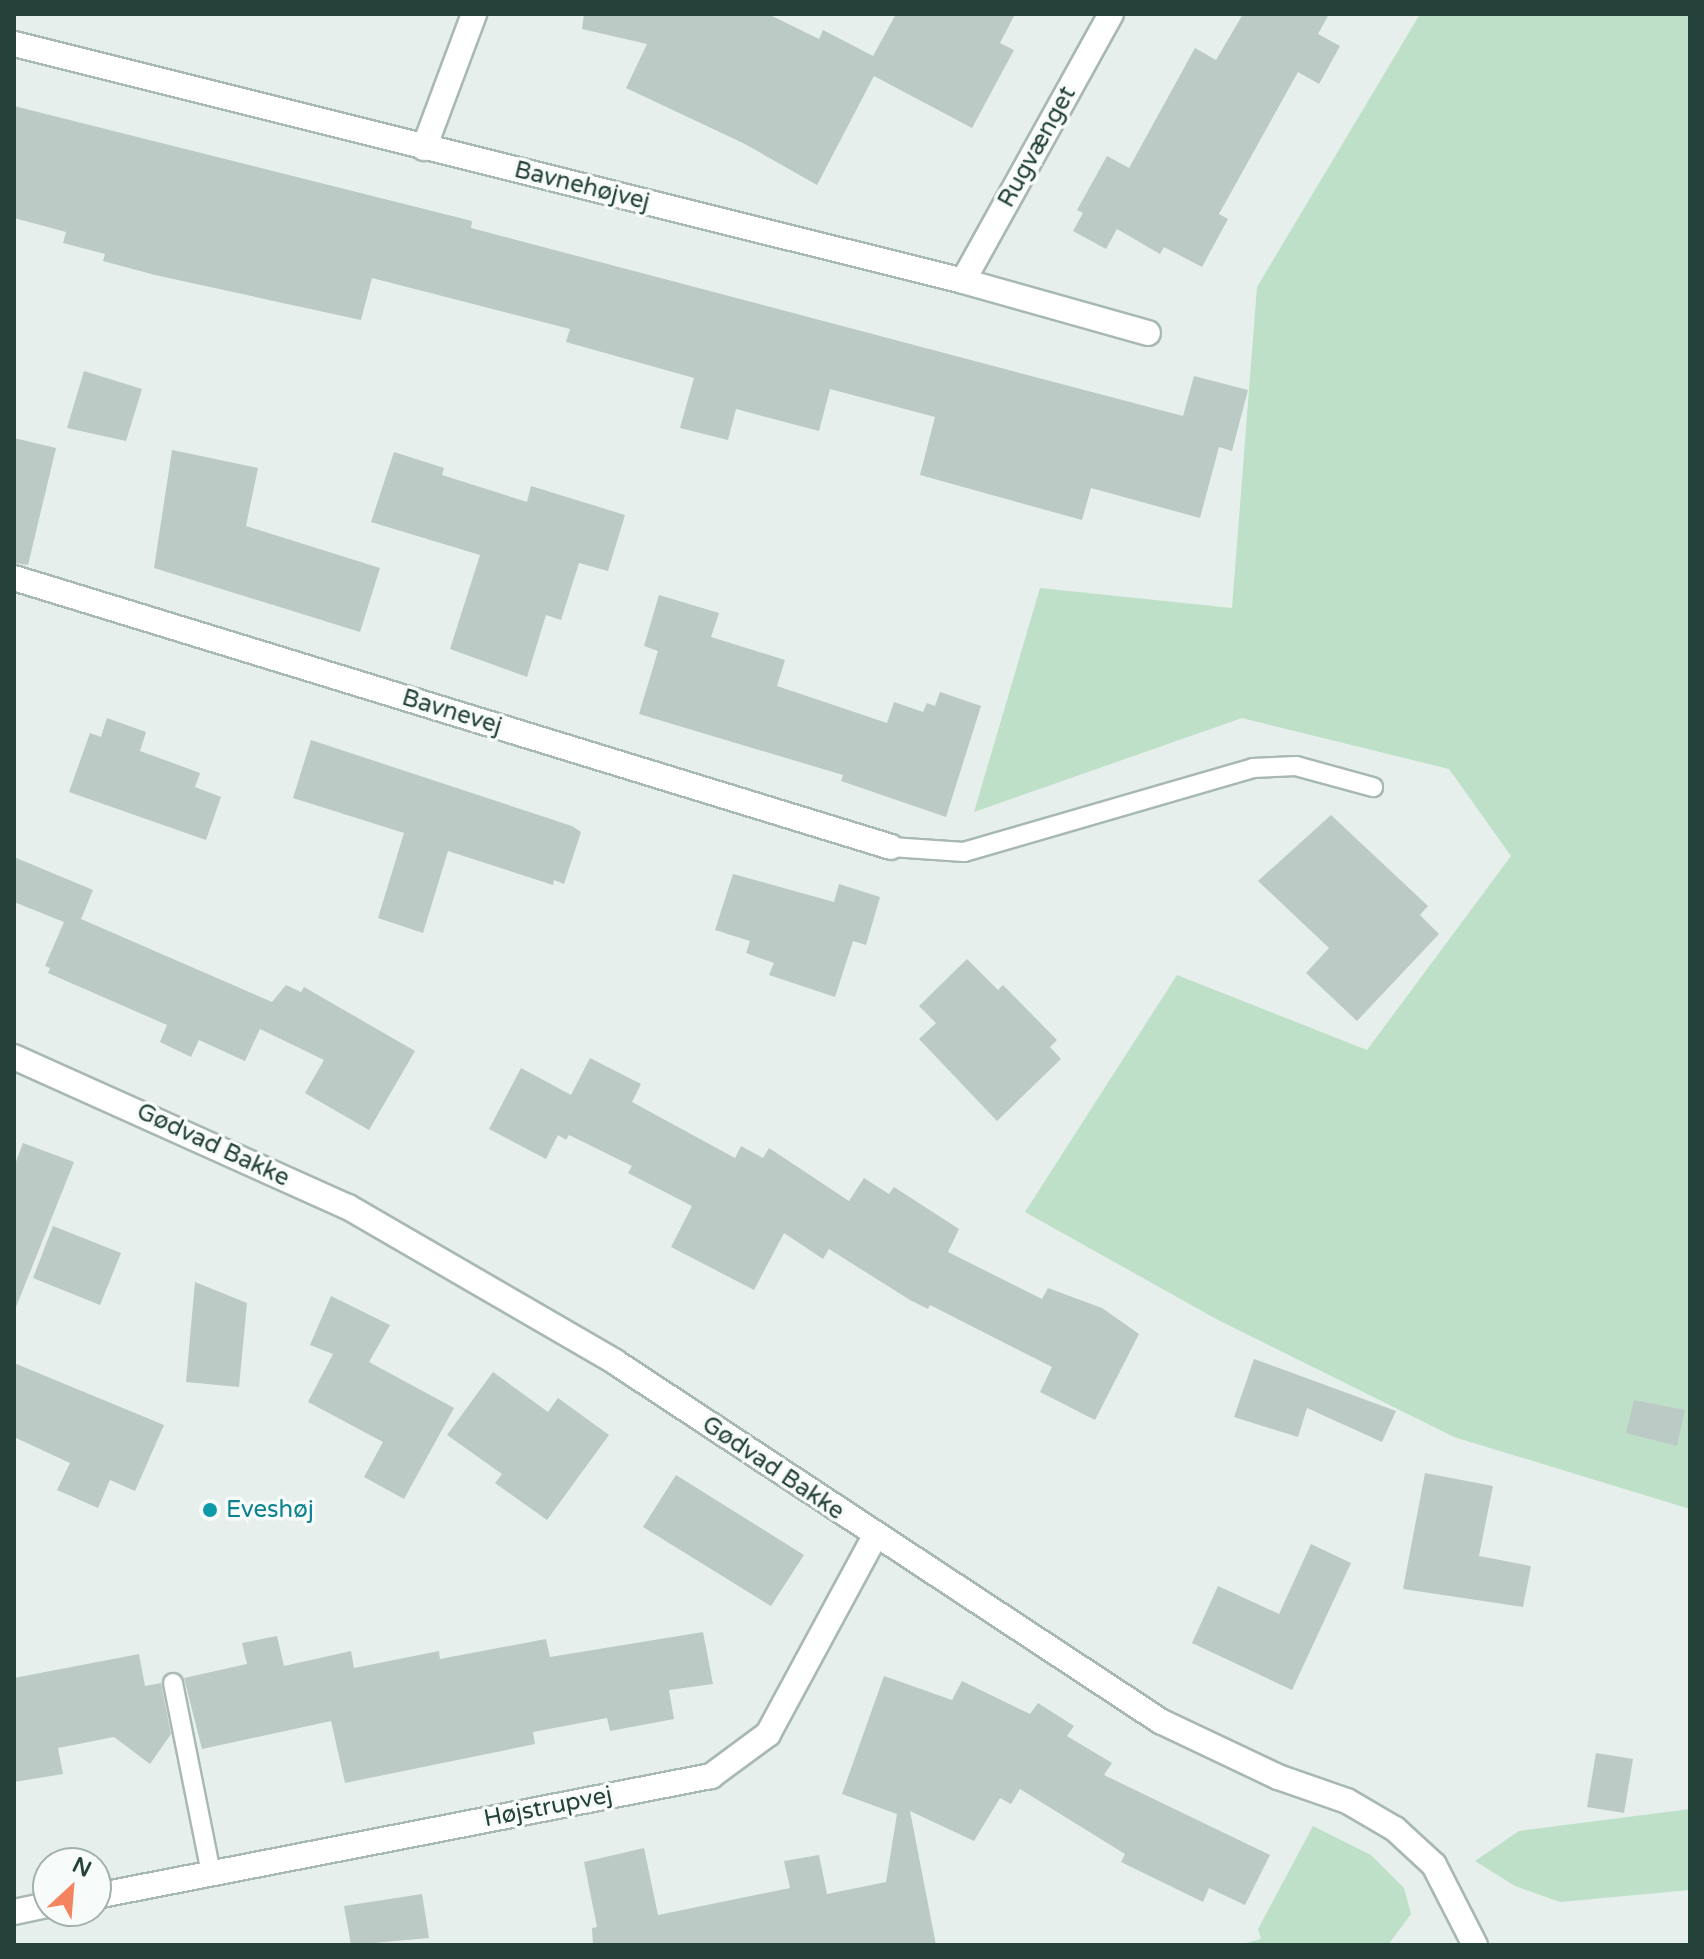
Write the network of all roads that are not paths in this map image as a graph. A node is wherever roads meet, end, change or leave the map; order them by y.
1 (474, 14) edge
2 (1111, 14) edge
3 (14, 44) edge
4 (424, 148) junction
5 (963, 281) junction
6 (1148, 333) dead end
7 (14, 578) edge
8 (1373, 787) dead end
9 (891, 847) joint
10 (14, 1057) edge
11 (875, 1536) junction
12 (173, 1683) dead end
13 (211, 1874) junction
14 (112, 1893) edge
15 (1475, 1945) edge

1 - 4 street
2 - 5 street, Rugvænget
3 - 4 street, Bavnehøjvej
4 - 5 street, Bavnehøjvej
5 - 6 street, Bavnehøjvej
7 - 9 street, Bavnevej
8 - 9 lane
10 - 11 street, Gødvad Bakke
11 - 13 street, Højstrupvej
11 - 15 street, Gødvad Bakke
12 - 13 lane
13 - 14 street, Højstrupvej

